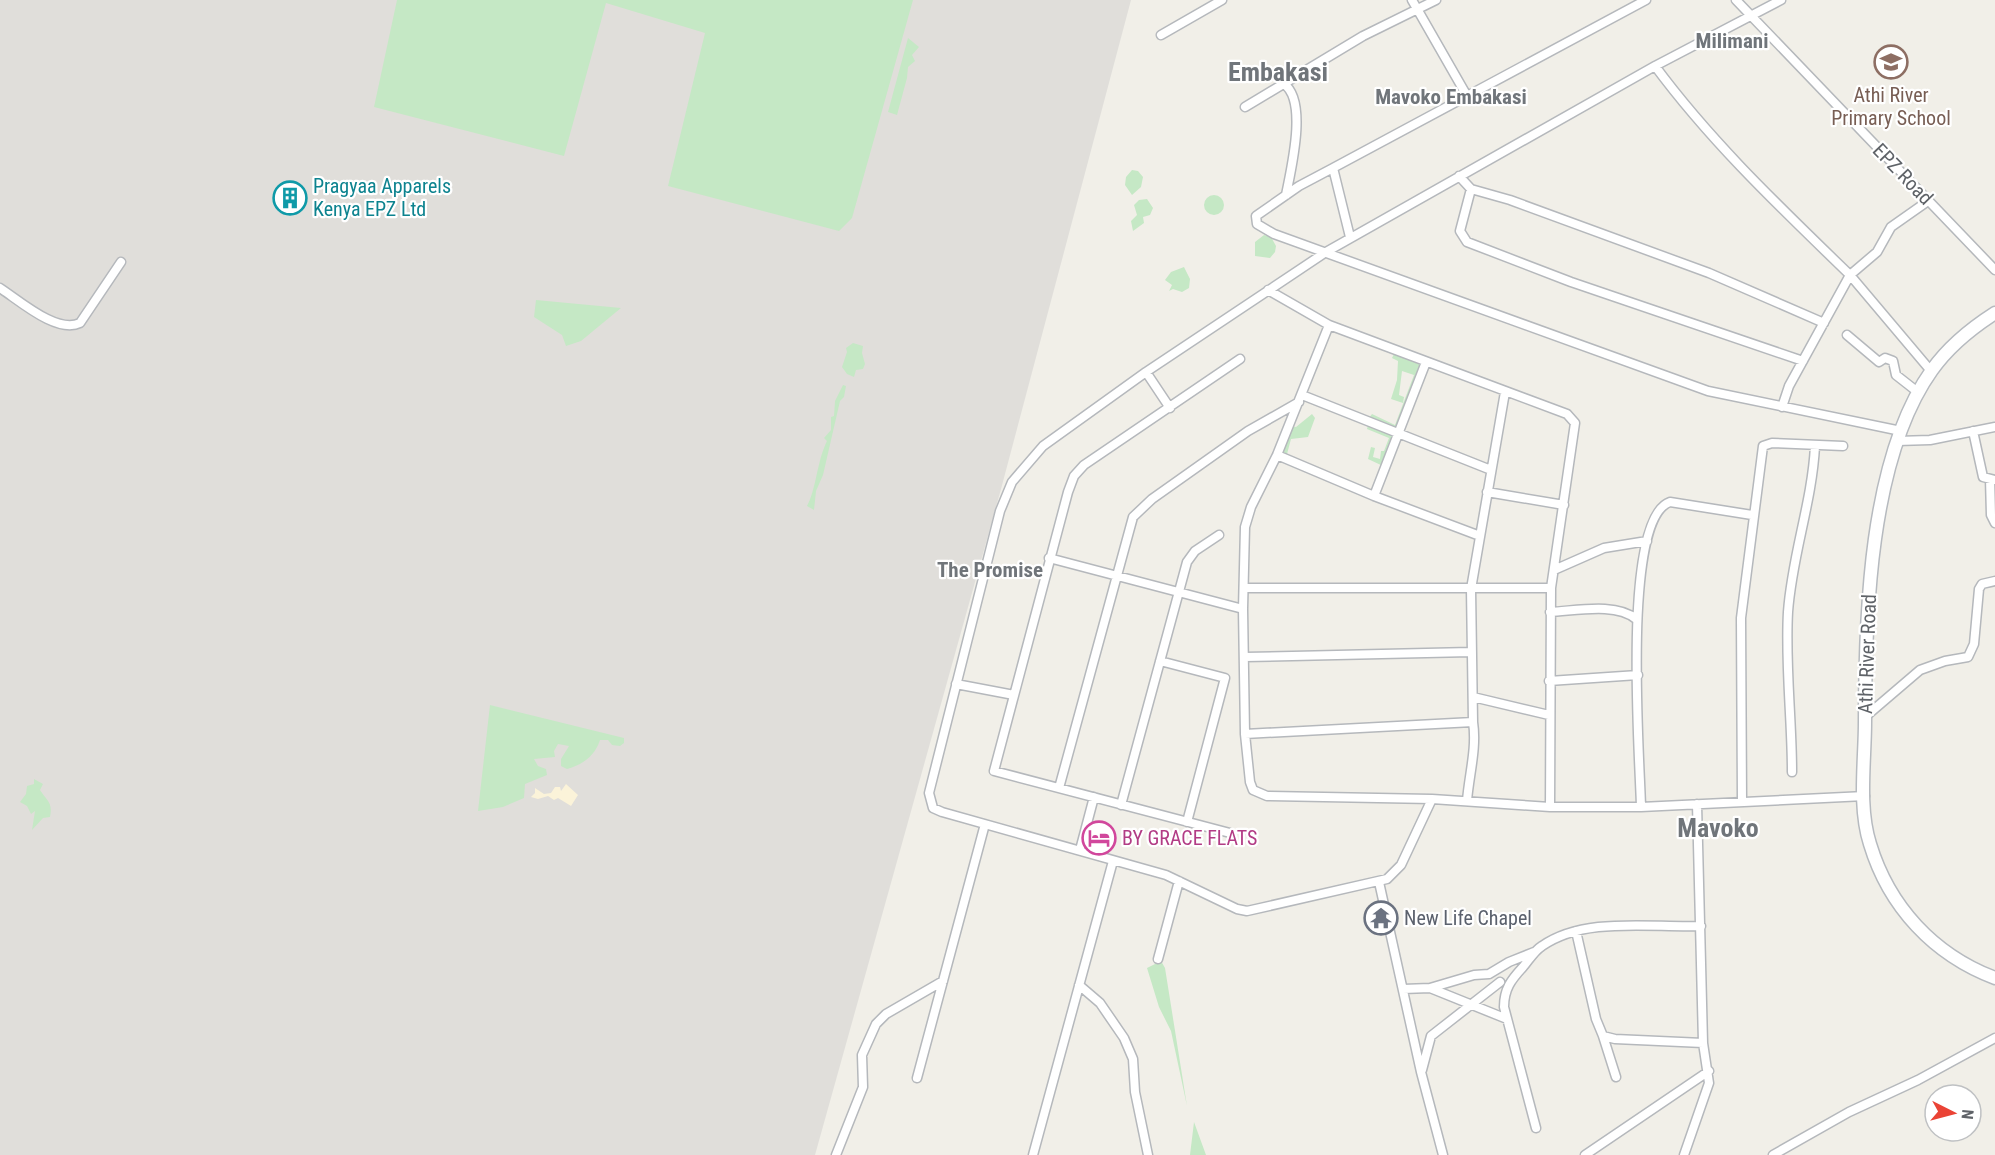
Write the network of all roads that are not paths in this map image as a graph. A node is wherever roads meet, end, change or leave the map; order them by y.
1 (1222, 0) edge
2 (1412, 0) edge
3 (1436, 0) edge
4 (1646, 0) edge
5 (1736, 0) edge
6 (1781, 0) edge
7 (1417, 9) junction
8 (1751, 16) junction
9 (1161, 35) dead end
10 (1655, 66) junction
11 (1284, 84) junction
12 (1467, 96) junction
13 (1245, 107) dead end
14 (1333, 168) junction
15 (1459, 176) junction
16 (1471, 189) junction
17 (1286, 195) junction
18 (1928, 201) junction
19 (1350, 237) junction
20 (1326, 252) junction
21 (121, 262) dead end
22 (1995, 270) edge
23 (1850, 275) junction
24 (0, 288) edge
25 (1268, 290) junction
26 (1995, 313) edge
27 (1824, 323) junction
28 (1329, 325) junction
29 (1847, 335) dead end
30 (1240, 359) dead end
31 (1803, 361) junction
32 (1426, 362) junction
33 (1931, 371) junction
34 (1146, 372) junction
35 (1504, 392) junction
36 (1918, 393) junction
37 (1300, 398) junction
38 (1782, 407) junction
39 (1170, 408) junction
40 (1995, 427) edge
41 (1973, 431) junction
42 (1399, 433) junction
43 (1899, 436) junction
44 (1815, 446) junction
45 (1843, 447) dead end
46 (1277, 455) junction
47 (1491, 470) junction
48 (1992, 479) edge
49 (1487, 492) junction
50 (1374, 496) junction
51 (1564, 505) junction
52 (1752, 515) junction
53 (1995, 523) edge
54 (1219, 535) dead end
55 (1480, 536) junction
56 (1647, 541) junction
57 (1049, 558) junction
58 (1554, 570) junction
59 (1116, 575) junction
60 (1995, 581) edge
61 (1244, 588) junction
62 (1551, 588) junction
63 (1471, 589) junction
64 (1179, 591) junction
65 (1243, 609) junction
66 (1550, 612) junction
67 (1636, 619) junction
68 (1471, 652) junction
69 (1245, 657) junction
70 (1160, 661) junction
71 (1638, 675) junction
72 (1549, 681) junction
73 (956, 684) junction
74 (1014, 695) junction
75 (1473, 697) junction
76 (1549, 715) junction
77 (1865, 717) junction
78 (1473, 722) junction
79 (1245, 734) junction
80 (1792, 772) dead end
81 (1059, 788) junction
82 (1865, 796) junction
83 (1094, 797) junction
84 (1432, 799) junction
85 (1467, 801) junction
86 (1742, 802) junction
87 (1697, 804) junction
88 (1121, 805) junction
89 (1550, 807) junction
90 (1641, 807) junction
91 (1187, 822) junction
92 (985, 824) junction
93 (1230, 833) dead end
94 (1080, 850) junction
95 (1113, 861) junction
96 (1179, 881) junction
97 (1379, 882) junction
98 (1701, 926) junction
99 (1576, 931) junction
100 (1536, 951) junction
101 (1158, 959) dead end
102 (1493, 971) junction
103 (1995, 978) edge
104 (943, 981) junction
105 (1500, 982) junction
106 (1079, 985) junction
107 (1430, 988) junction
108 (1403, 989) junction
109 (1505, 991) junction
110 (1473, 1004) junction
111 (1507, 1019) junction
112 (1604, 1036) junction
113 (1995, 1038) edge
114 (1703, 1043) junction
115 (1709, 1071) junction
116 (1421, 1072) junction
117 (1616, 1077) dead end
118 (918, 1078) dead end
119 (1536, 1128) dead end
120 (836, 1155) edge
121 (1034, 1155) edge
122 (1148, 1155) edge
123 (1443, 1155) edge
124 (1585, 1155) edge
125 (1684, 1155) edge
126 (1773, 1155) edge

1 - 9 street
2 - 7 street
3 - 7 street
4 - 12 street
5 - 8 street, EPZ Road
6 - 8 street
7 - 11 street
7 - 12 street
8 - 10 street
8 - 18 street, EPZ Road
10 - 15 street
10 - 23 street
11 - 13 street
11 - 17 street
12 - 14 street
14 - 17 street
14 - 19 street
15 - 16 street
15 - 19 street
16 - 27 street
16 - 31 street
17 - 20 street
18 - 22 street, EPZ Road
18 - 23 street
19 - 20 street
20 - 25 street
20 - 38 street
21 - 24 street
23 - 27 street
23 - 33 street
25 - 28 street
25 - 34 street
26 - 33 main road, Athi River Road
27 - 31 street
28 - 32 street
28 - 37 street
29 - 36 street
30 - 39 street
31 - 38 street
32 - 35 street
32 - 42 street
33 - 36 main road, Athi River Road
34 - 39 street
34 - 73 street
35 - 47 street
35 - 51 street
36 - 43 main road, Athi River Road
37 - 42 street
37 - 46 street
37 - 59 street
38 - 43 street
39 - 57 street
40 - 41 street
41 - 43 street
41 - 48 street
42 - 47 street
42 - 50 street
43 - 77 main road, Athi River Road
44 - 45 street
44 - 52 street
44 - 80 street
46 - 50 street
46 - 61 street
47 - 49 street
48 - 53 street
49 - 51 street
49 - 55 street
50 - 55 street
51 - 58 street
52 - 56 street
52 - 86 street
54 - 64 street
55 - 63 street
56 - 58 street
56 - 67 street
57 - 59 street
57 - 74 street
58 - 62 street
59 - 64 street
59 - 81 street
60 - 77 street
61 - 63 street
61 - 65 street
62 - 63 street
62 - 66 street
63 - 68 street
64 - 65 street
64 - 70 street
65 - 69 street
66 - 67 street
66 - 72 street
67 - 71 street
68 - 69 street
68 - 75 street
69 - 79 street
70 - 88 street
70 - 91 street
71 - 72 street
71 - 90 street
72 - 76 street
73 - 74 street
73 - 92 street
74 - 81 street
75 - 76 street
75 - 78 street
76 - 89 street
77 - 82 main road, Athi River Road
78 - 79 street
78 - 85 street
79 - 84 street
81 - 83 street
82 - 86 street
82 - 103 main road, Athi River Road
83 - 88 street
83 - 94 street
84 - 85 street
84 - 97 street
85 - 89 street
86 - 87 street
87 - 90 street
87 - 98 street
88 - 91 street
89 - 90 street
91 - 93 street
92 - 94 street
92 - 104 street
94 - 95 street
95 - 96 street
95 - 106 street
96 - 97 street
96 - 101 street
97 - 108 street
98 - 99 street
98 - 114 street
99 - 100 street
99 - 112 street
100 - 102 street
100 - 109 street
102 - 105 street
102 - 107 street
104 - 118 street
104 - 120 street
105 - 109 street
105 - 110 street
106 - 121 street
106 - 122 street
107 - 108 street
107 - 110 street
108 - 116 street
109 - 111 street
110 - 111 street
110 - 116 street
111 - 119 street
112 - 114 street
112 - 117 street
113 - 126 street
114 - 115 street
115 - 124 street
115 - 125 street
116 - 123 street

